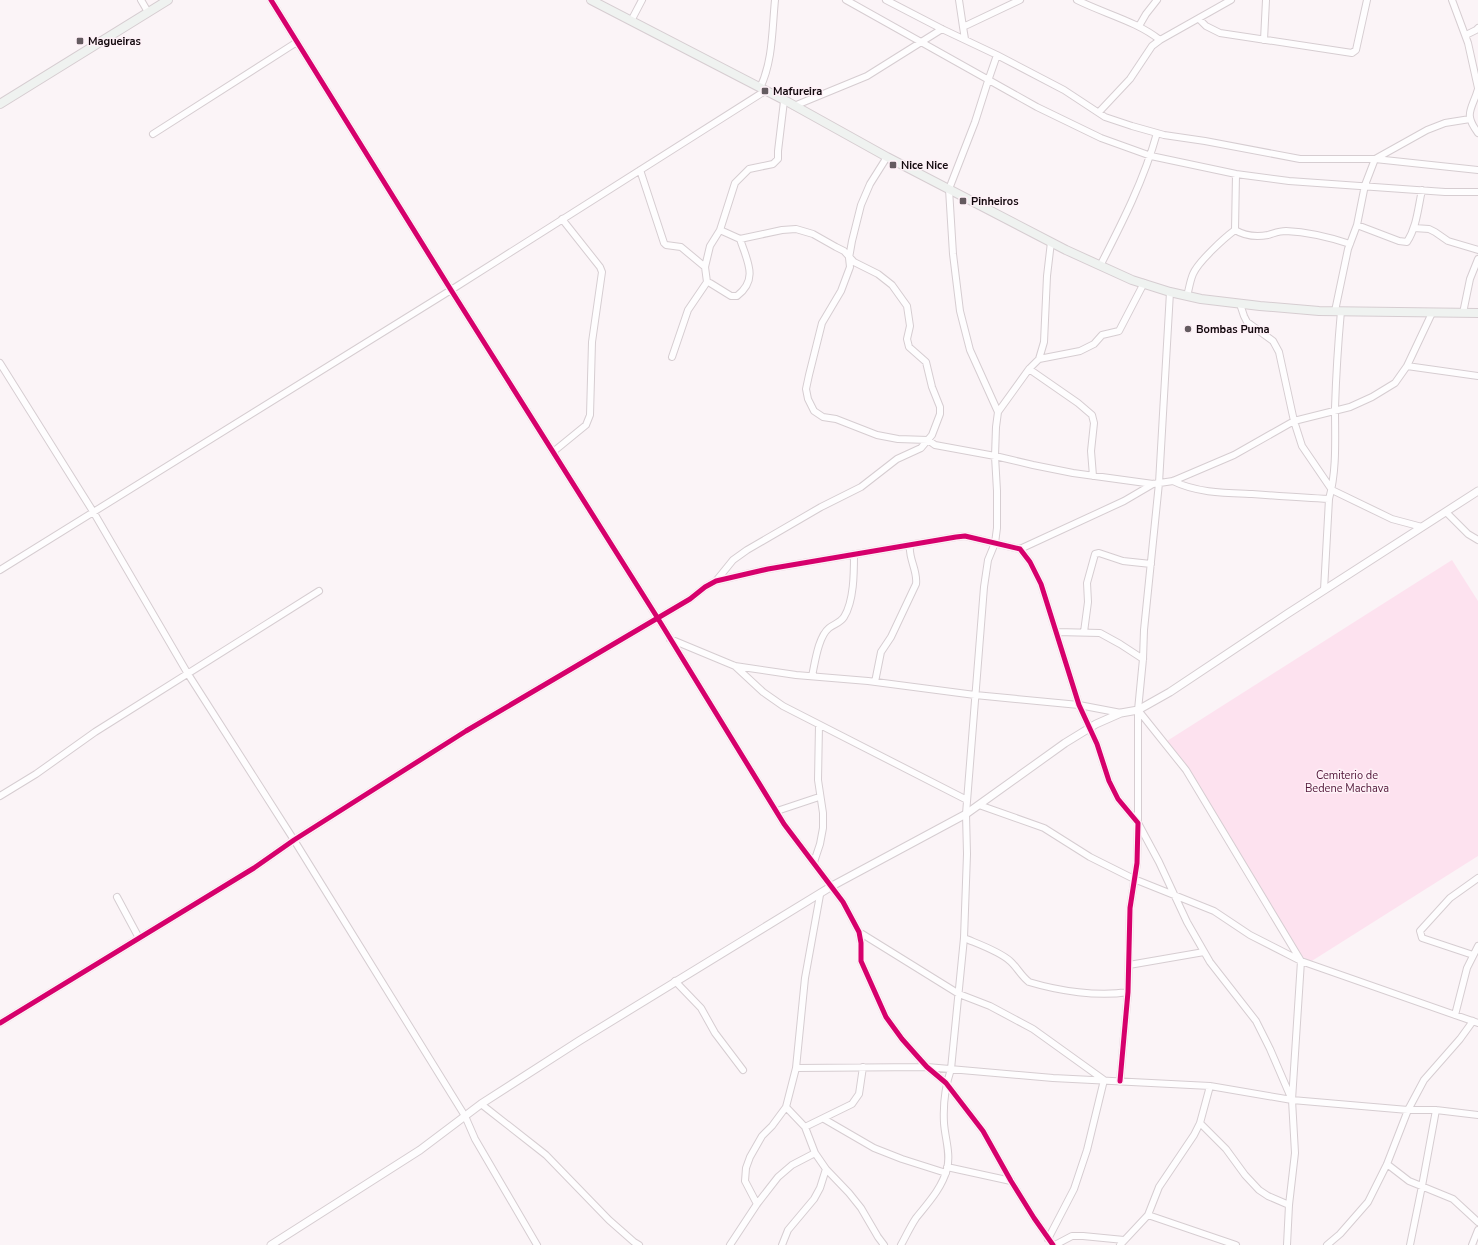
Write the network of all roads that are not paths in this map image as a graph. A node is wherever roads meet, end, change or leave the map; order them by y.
1 (140, 0) edge
2 (168, 0) edge
3 (271, 0) edge
4 (591, 0) edge
5 (642, 0) edge
6 (775, 0) edge
7 (846, 0) edge
8 (886, 0) edge
9 (959, 0) edge
10 (1020, 0) edge
11 (1077, 0) edge
12 (1157, 0) edge
13 (1231, 0) edge
14 (1266, 0) edge
15 (1367, 0) edge
16 (1452, 0) edge
17 (148, 12) junction
18 (1199, 19) junction
19 (631, 21) junction
20 (1139, 26) junction
21 (963, 27) junction
22 (1478, 28) edge
23 (942, 29) junction
24 (1466, 35) junction
25 (965, 39) junction
26 (1160, 40) junction
27 (1264, 40) junction
28 (297, 42) junction
29 (922, 42) junction
30 (997, 55) junction
31 (988, 81) junction
32 (1478, 88) edge
33 (762, 89) junction
34 (784, 101) junction
35 (0, 104) edge
36 (794, 106) junction
37 (1099, 112) junction
38 (1470, 119) junction
39 (1157, 133) junction
40 (1478, 133) edge
41 (153, 134) dead end
42 (1151, 156) junction
43 (887, 157) junction
44 (1375, 159) junction
45 (640, 170) junction
46 (1478, 170) edge
47 (1236, 174) junction
48 (1365, 185) junction
49 (949, 189) junction
50 (1422, 190) junction
51 (1478, 192) edge
52 (562, 219) junction
53 (1358, 225) junction
54 (1414, 228) junction
55 (720, 230) junction
56 (1235, 230) junction
57 (740, 239) junction
58 (1051, 242) junction
59 (1350, 244) junction
60 (1478, 250) edge
61 (849, 258) junction
62 (1478, 259) edge
63 (1100, 266) junction
64 (705, 267) junction
65 (707, 282) junction
66 (1144, 283) junction
67 (451, 290) junction
68 (1170, 292) junction
69 (1187, 296) junction
70 (1240, 304) junction
71 (1338, 311) junction
72 (1432, 313) junction
73 (1463, 313) junction
74 (1478, 313) edge
75 (672, 357) dead end
76 (1039, 359) junction
77 (0, 363) edge
78 (1407, 366) junction
79 (1029, 369) junction
80 (1478, 376) edge
81 (1335, 410) junction
82 (998, 412) junction
83 (1294, 421) junction
84 (928, 440) junction
85 (553, 452) junction
86 (995, 456) junction
87 (1093, 476) junction
88 (1173, 481) junction
89 (1156, 483) junction
90 (1332, 490) junction
91 (1478, 491) edge
92 (1330, 499) junction
93 (1446, 512) junction
94 (94, 513) junction
95 (1422, 527) junction
96 (1478, 540) edge
97 (995, 543) junction
98 (910, 545) junction
99 (1020, 549) junction
100 (854, 554) junction
101 (1151, 564) junction
102 (0, 570) edge
103 (716, 581) junction
104 (1324, 590) junction
105 (319, 591) dead end
106 (657, 617) junction
107 (1056, 632) junction
108 (1084, 632) junction
109 (670, 639) junction
110 (1144, 659) junction
111 (736, 666) junction
112 (188, 674) junction
113 (812, 676) junction
114 (875, 682) junction
115 (975, 695) junction
116 (1080, 705) junction
117 (1138, 710) junction
118 (1121, 713) junction
119 (818, 725) junction
120 (1090, 728) junction
121 (0, 796) edge
122 (820, 797) junction
123 (967, 800) junction
124 (979, 805) junction
125 (777, 811) junction
126 (966, 814) junction
127 (1138, 823) junction
128 (294, 840) junction
129 (814, 862) junction
130 (1478, 878) edge
131 (1134, 879) junction
132 (832, 886) junction
133 (820, 895) junction
134 (1174, 895) junction
135 (117, 897) dead end
136 (859, 932) junction
137 (139, 938) junction
138 (964, 938) junction
139 (1478, 946) edge
140 (1204, 952) junction
141 (1473, 955) junction
142 (1301, 961) junction
143 (1129, 965) junction
144 (675, 981) junction
145 (1128, 992) junction
146 (959, 994) junction
147 (1455, 1015) junction
148 (1476, 1022) edge
149 (0, 1023) edge
150 (863, 1067) junction
151 (927, 1067) junction
152 (796, 1068) junction
153 (951, 1069) junction
154 (743, 1070) dead end
155 (1104, 1080) junction
156 (1120, 1081) junction
157 (946, 1083) junction
158 (1210, 1086) junction
159 (1292, 1100) junction
160 (481, 1104) junction
161 (786, 1107) junction
162 (1408, 1110) junction
163 (1436, 1110) junction
164 (1478, 1115) edge
165 (465, 1116) junction
166 (824, 1119) junction
167 (1200, 1123) junction
168 (805, 1127) junction
169 (815, 1153) junction
170 (1387, 1164) junction
171 (826, 1169) junction
172 (947, 1170) junction
173 (1011, 1181) junction
174 (1422, 1186) junction
175 (757, 1204) junction
176 (1289, 1205) junction
177 (1148, 1216) junction
178 (1478, 1222) edge
179 (1478, 1230) edge
180 (1048, 1238) junction
181 (1122, 1242) edge
182 (271, 1245) edge
183 (538, 1245) edge
184 (639, 1245) edge
185 (730, 1245) edge
186 (782, 1245) edge
187 (884, 1245) edge
188 (901, 1245) edge
189 (1054, 1245) edge
190 (1236, 1245) edge
191 (1288, 1245) edge
192 (1327, 1245) edge
193 (1410, 1245) edge
194 (1472, 1245) edge

1 - 17 street
2 - 17 main road
3 - 28 street
4 - 19 main road
5 - 19 street
6 - 33 street
7 - 29 street
8 - 23 street
9 - 21 street
10 - 21 street
11 - 20 street
12 - 20 street
13 - 18 street
14 - 27 street
15 - 27 street
16 - 24 street
17 - 35 main road
18 - 26 street
18 - 27 street
19 - 33 main road
20 - 26 street
21 - 25 street
22 - 24 street
23 - 25 street
23 - 29 street
24 - 32 street
25 - 30 street
26 - 37 street
28 - 41 street
28 - 67 street
29 - 31 street
29 - 36 street
30 - 31 street
30 - 37 street
31 - 42 street
31 - 49 street
32 - 38 street
33 - 34 main road
33 - 45 street
34 - 36 main road
34 - 55 street
36 - 43 main road
37 - 39 street
38 - 40 street
38 - 44 street
39 - 42 street
39 - 44 street
42 - 47 street
42 - 63 street
43 - 49 main road
43 - 61 street
44 - 46 street
44 - 48 street
45 - 52 street
45 - 64 street
47 - 48 street
47 - 56 street
48 - 50 street
48 - 53 street
49 - 58 main road
49 - 82 street
50 - 51 street
50 - 54 street
52 - 67 street
52 - 85 street
53 - 54 street
53 - 59 street
54 - 60 street
55 - 57 street
55 - 64 street
56 - 59 street
56 - 69 street
57 - 61 street
57 - 65 street
58 - 63 main road
58 - 76 street
59 - 71 street
61 - 84 street
61 - 84 street
62 - 73 street
63 - 66 main road
64 - 65 street
65 - 75 street
66 - 68 main road
66 - 76 street
67 - 85 street
67 - 94 street
68 - 69 main road
68 - 89 street
69 - 70 main road
70 - 71 main road
70 - 83 street
71 - 72 main road
71 - 81 street
72 - 73 main road
72 - 78 street
73 - 74 main road
76 - 79 street
77 - 94 street
78 - 80 street
78 - 81 street
79 - 82 street
79 - 87 street
81 - 83 street
81 - 90 street
82 - 86 street
83 - 88 street
83 - 90 street
84 - 86 street
84 - 103 street
85 - 106 street
86 - 87 street
86 - 97 street
87 - 89 street
88 - 89 street
88 - 92 street
89 - 99 street
89 - 101 street
90 - 92 street
90 - 95 street
91 - 93 street
92 - 104 street
93 - 95 street
93 - 96 street
94 - 102 street
94 - 112 street
95 - 104 street
97 - 98 street
97 - 99 street
97 - 115 street
98 - 100 street
98 - 114 street
99 - 107 street
100 - 103 street
100 - 113 street
101 - 108 street
101 - 110 street
103 - 106 street
104 - 117 street
105 - 112 street
106 - 109 street
106 - 128 street
107 - 108 street
107 - 116 street
108 - 110 street
109 - 111 street
109 - 125 street
110 - 117 street
111 - 113 street
111 - 119 street
112 - 121 street
112 - 128 street
113 - 114 street
114 - 115 street
115 - 116 street
115 - 123 street
116 - 118 street
116 - 120 street
117 - 118 street
117 - 127 street
117 - 142 street
118 - 120 street
119 - 122 street
119 - 123 street
120 - 124 street
120 - 127 street
122 - 125 street
122 - 129 street
123 - 126 street
124 - 126 street
124 - 131 street
125 - 129 street
126 - 132 street
126 - 138 street
127 - 131 street
127 - 134 street
128 - 137 street
128 - 165 street
129 - 132 street
130 - 141 street
131 - 134 street
131 - 143 street
132 - 133 street
132 - 136 street
133 - 144 street
133 - 152 street
134 - 140 street
134 - 142 street
135 - 137 street
136 - 146 street
136 - 151 street
137 - 149 street
138 - 145 street
138 - 146 street
139 - 141 street
140 - 143 street
140 - 159 street
141 - 147 street
142 - 147 street
142 - 159 street
143 - 145 street
144 - 154 street
144 - 160 street
145 - 156 street
146 - 153 street
146 - 155 street
147 - 148 street
148 - 162 street
150 - 151 street
150 - 152 street
150 - 166 street
151 - 153 street
151 - 157 street
152 - 161 street
153 - 155 street
153 - 157 street
155 - 156 street
155 - 180 street
156 - 158 street
157 - 172 street
157 - 173 street
158 - 159 street
158 - 167 street
159 - 162 street
159 - 176 street
160 - 165 street
160 - 184 street
161 - 168 street
161 - 175 street
162 - 163 street
162 - 170 street
163 - 164 street
163 - 174 street
165 - 182 street
165 - 183 street
166 - 168 street
166 - 172 street
167 - 176 street
167 - 177 street
168 - 169 street
169 - 171 street
169 - 175 street
170 - 174 street
170 - 192 street
171 - 186 street
171 - 187 street
172 - 173 street
172 - 188 street
173 - 180 street
174 - 178 street
174 - 193 street
175 - 185 street
176 - 191 street
177 - 181 street
177 - 190 street
179 - 194 street
180 - 189 street
181 - 189 street

